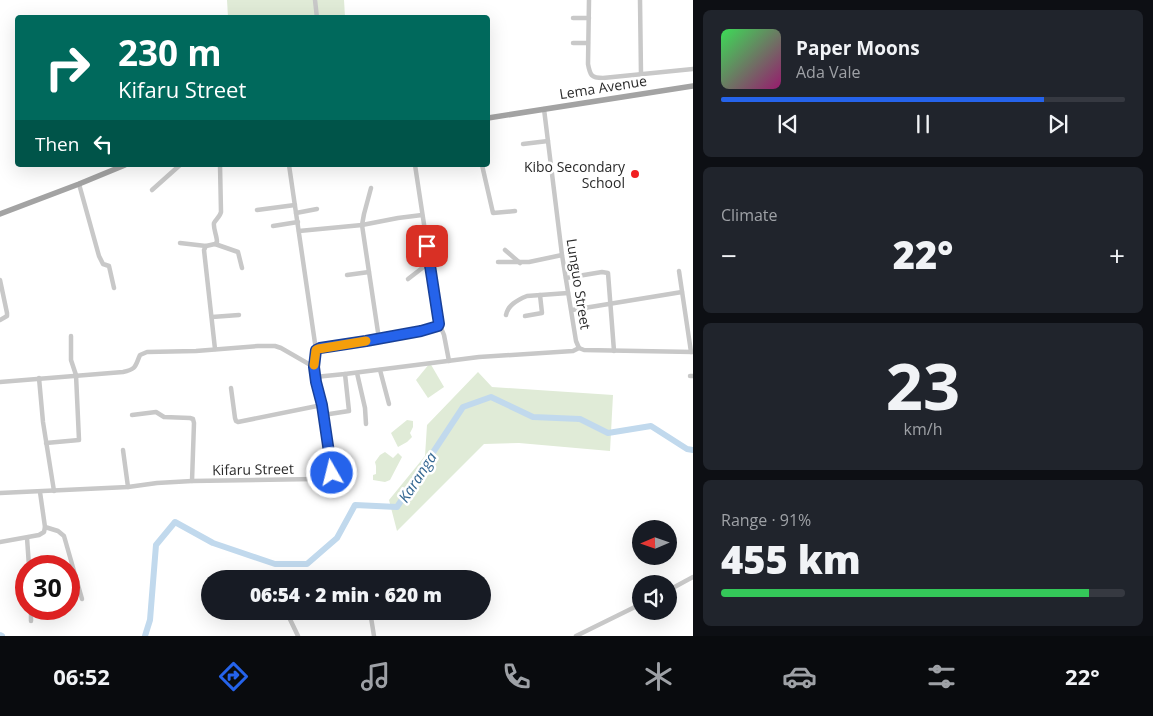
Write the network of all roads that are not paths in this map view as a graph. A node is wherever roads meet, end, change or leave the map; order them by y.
1 (315, 0) edge
2 (589, 0) edge
3 (640, 0) edge
4 (317, 15) edge
5 (573, 18) dead end
6 (589, 18) junction
7 (588, 42) junction
8 (574, 43) dead end
9 (693, 70) edge
10 (640, 74) junction
11 (693, 86) edge
12 (544, 109) junction
13 (490, 118) edge
14 (548, 141) junction
15 (524, 144) dead end
16 (120, 167) edge
17 (178, 167) edge
18 (220, 167) edge
19 (289, 167) edge
20 (415, 167) edge
21 (482, 167) edge
22 (79, 184) junction
23 (371, 188) dead end
24 (152, 190) dead end
25 (295, 205) junction
26 (257, 210) dead end
27 (317, 210) dead end
28 (515, 211) dead end
29 (296, 213) junction
30 (0, 214) edge
31 (422, 215) junction
32 (298, 222) junction
33 (362, 225) junction
34 (273, 226) dead end
35 (299, 232) junction
36 (180, 243) dead end
37 (215, 244) junction
38 (206, 246) junction
39 (506, 250) dead end
40 (562, 255) junction
41 (430, 262) junction
42 (498, 262) dead end
43 (520, 263) junction
44 (242, 268) dead end
45 (679, 271) dead end
46 (369, 272) junction
47 (346, 275) dead end
48 (566, 278) junction
49 (408, 279) dead end
50 (0, 280) edge
51 (114, 288) dead end
52 (682, 292) junction
53 (568, 293) junction
54 (540, 295) junction
55 (610, 304) junction
56 (572, 310) junction
57 (506, 315) dead end
58 (239, 316) dead end
59 (524, 316) dead end
60 (212, 317) junction
61 (0, 320) edge
62 (439, 324) junction
63 (71, 336) dead end
64 (379, 339) junction
65 (579, 348) junction
66 (215, 349) junction
67 (316, 350) junction
68 (614, 351) junction
69 (692, 352) edge
70 (449, 361) junction
71 (314, 367) junction
72 (380, 370) junction
73 (357, 373) junction
74 (345, 374) junction
75 (76, 376) junction
76 (315, 377) junction
77 (39, 378) junction
78 (0, 382) edge
79 (231, 388) dead end
80 (389, 404) dead end
81 (322, 405) junction
82 (132, 415) dead end
83 (323, 415) junction
84 (366, 424) dead end
85 (46, 443) junction
86 (124, 450) dead end
87 (192, 481) junction
88 (128, 488) junction
89 (40, 492) junction
90 (54, 492) junction
91 (0, 493) edge
92 (45, 527) junction
93 (27, 538) junction
94 (0, 542) edge
95 (28, 555) edge
96 (693, 577) edge
97 (677, 586) edge
98 (82, 599) dead end
99 (632, 608) edge
100 (291, 620) edge
101 (371, 620) edge
102 (298, 636) edge
103 (374, 636) edge
104 (576, 636) edge

1 - 4 street
2 - 6 street
3 - 10 street
5 - 6 street
6 - 7 street
7 - 8 street
7 - 10 street
9 - 10 street
11 - 12 main road, Lema Avenue
12 - 13 main road, Lema Avenue
12 - 14 street, Lunguo Street
14 - 15 street
14 - 40 street, Lunguo Street
16 - 22 main road
17 - 24 street
18 - 37 street
19 - 25 street, Kifaru Street
20 - 31 street
21 - 28 street
22 - 30 main road
22 - 51 street
23 - 33 street
25 - 26 street
25 - 29 street, Kifaru Street
27 - 29 street
29 - 32 street, Kifaru Street
31 - 33 street
31 - 41 street
32 - 34 street
32 - 35 street, Kifaru Street
33 - 35 street
33 - 46 street
35 - 67 street, Kifaru Street
36 - 38 street
37 - 38 street
37 - 44 street
38 - 60 street
39 - 43 street
40 - 43 street
40 - 48 street, Lunguo Street
41 - 49 street
41 - 62 street
42 - 43 street
45 - 52 street
46 - 47 street
46 - 64 street
48 - 53 street, Lunguo Street
48 - 55 street
50 - 61 street
52 - 55 street
52 - 69 street
53 - 54 street
53 - 56 street, Lunguo Street
54 - 57 street
54 - 59 street
55 - 56 street
55 - 68 street
56 - 65 street, Lunguo Street
58 - 60 street
60 - 66 street
62 - 64 street
62 - 70 street
63 - 75 street
64 - 67 street
65 - 68 street, Lunguo Street
65 - 70 street
66 - 71 street
66 - 75 street
67 - 71 street, Kifaru Street
68 - 69 street, Lunguo Street
70 - 72 street
71 - 76 street, Kifaru Street
72 - 73 street
72 - 80 street
73 - 74 street
73 - 84 street
74 - 76 street
74 - 83 street
75 - 77 street
75 - 85 street
76 - 81 street, Kifaru Street
77 - 78 street
77 - 85 street
79 - 81 street
81 - 83 street, Kifaru Street
82 - 87 street
83 - 87 street, Kifaru Street
85 - 90 street
86 - 88 street
87 - 88 street, Kifaru Street
88 - 90 street, Kifaru Street
89 - 90 street, Kifaru Street
89 - 91 street, Kifaru Street
89 - 92 street
92 - 93 street
92 - 98 street
93 - 94 street
93 - 95 street
96 - 97 street
99 - 104 street
100 - 102 street
101 - 103 street

